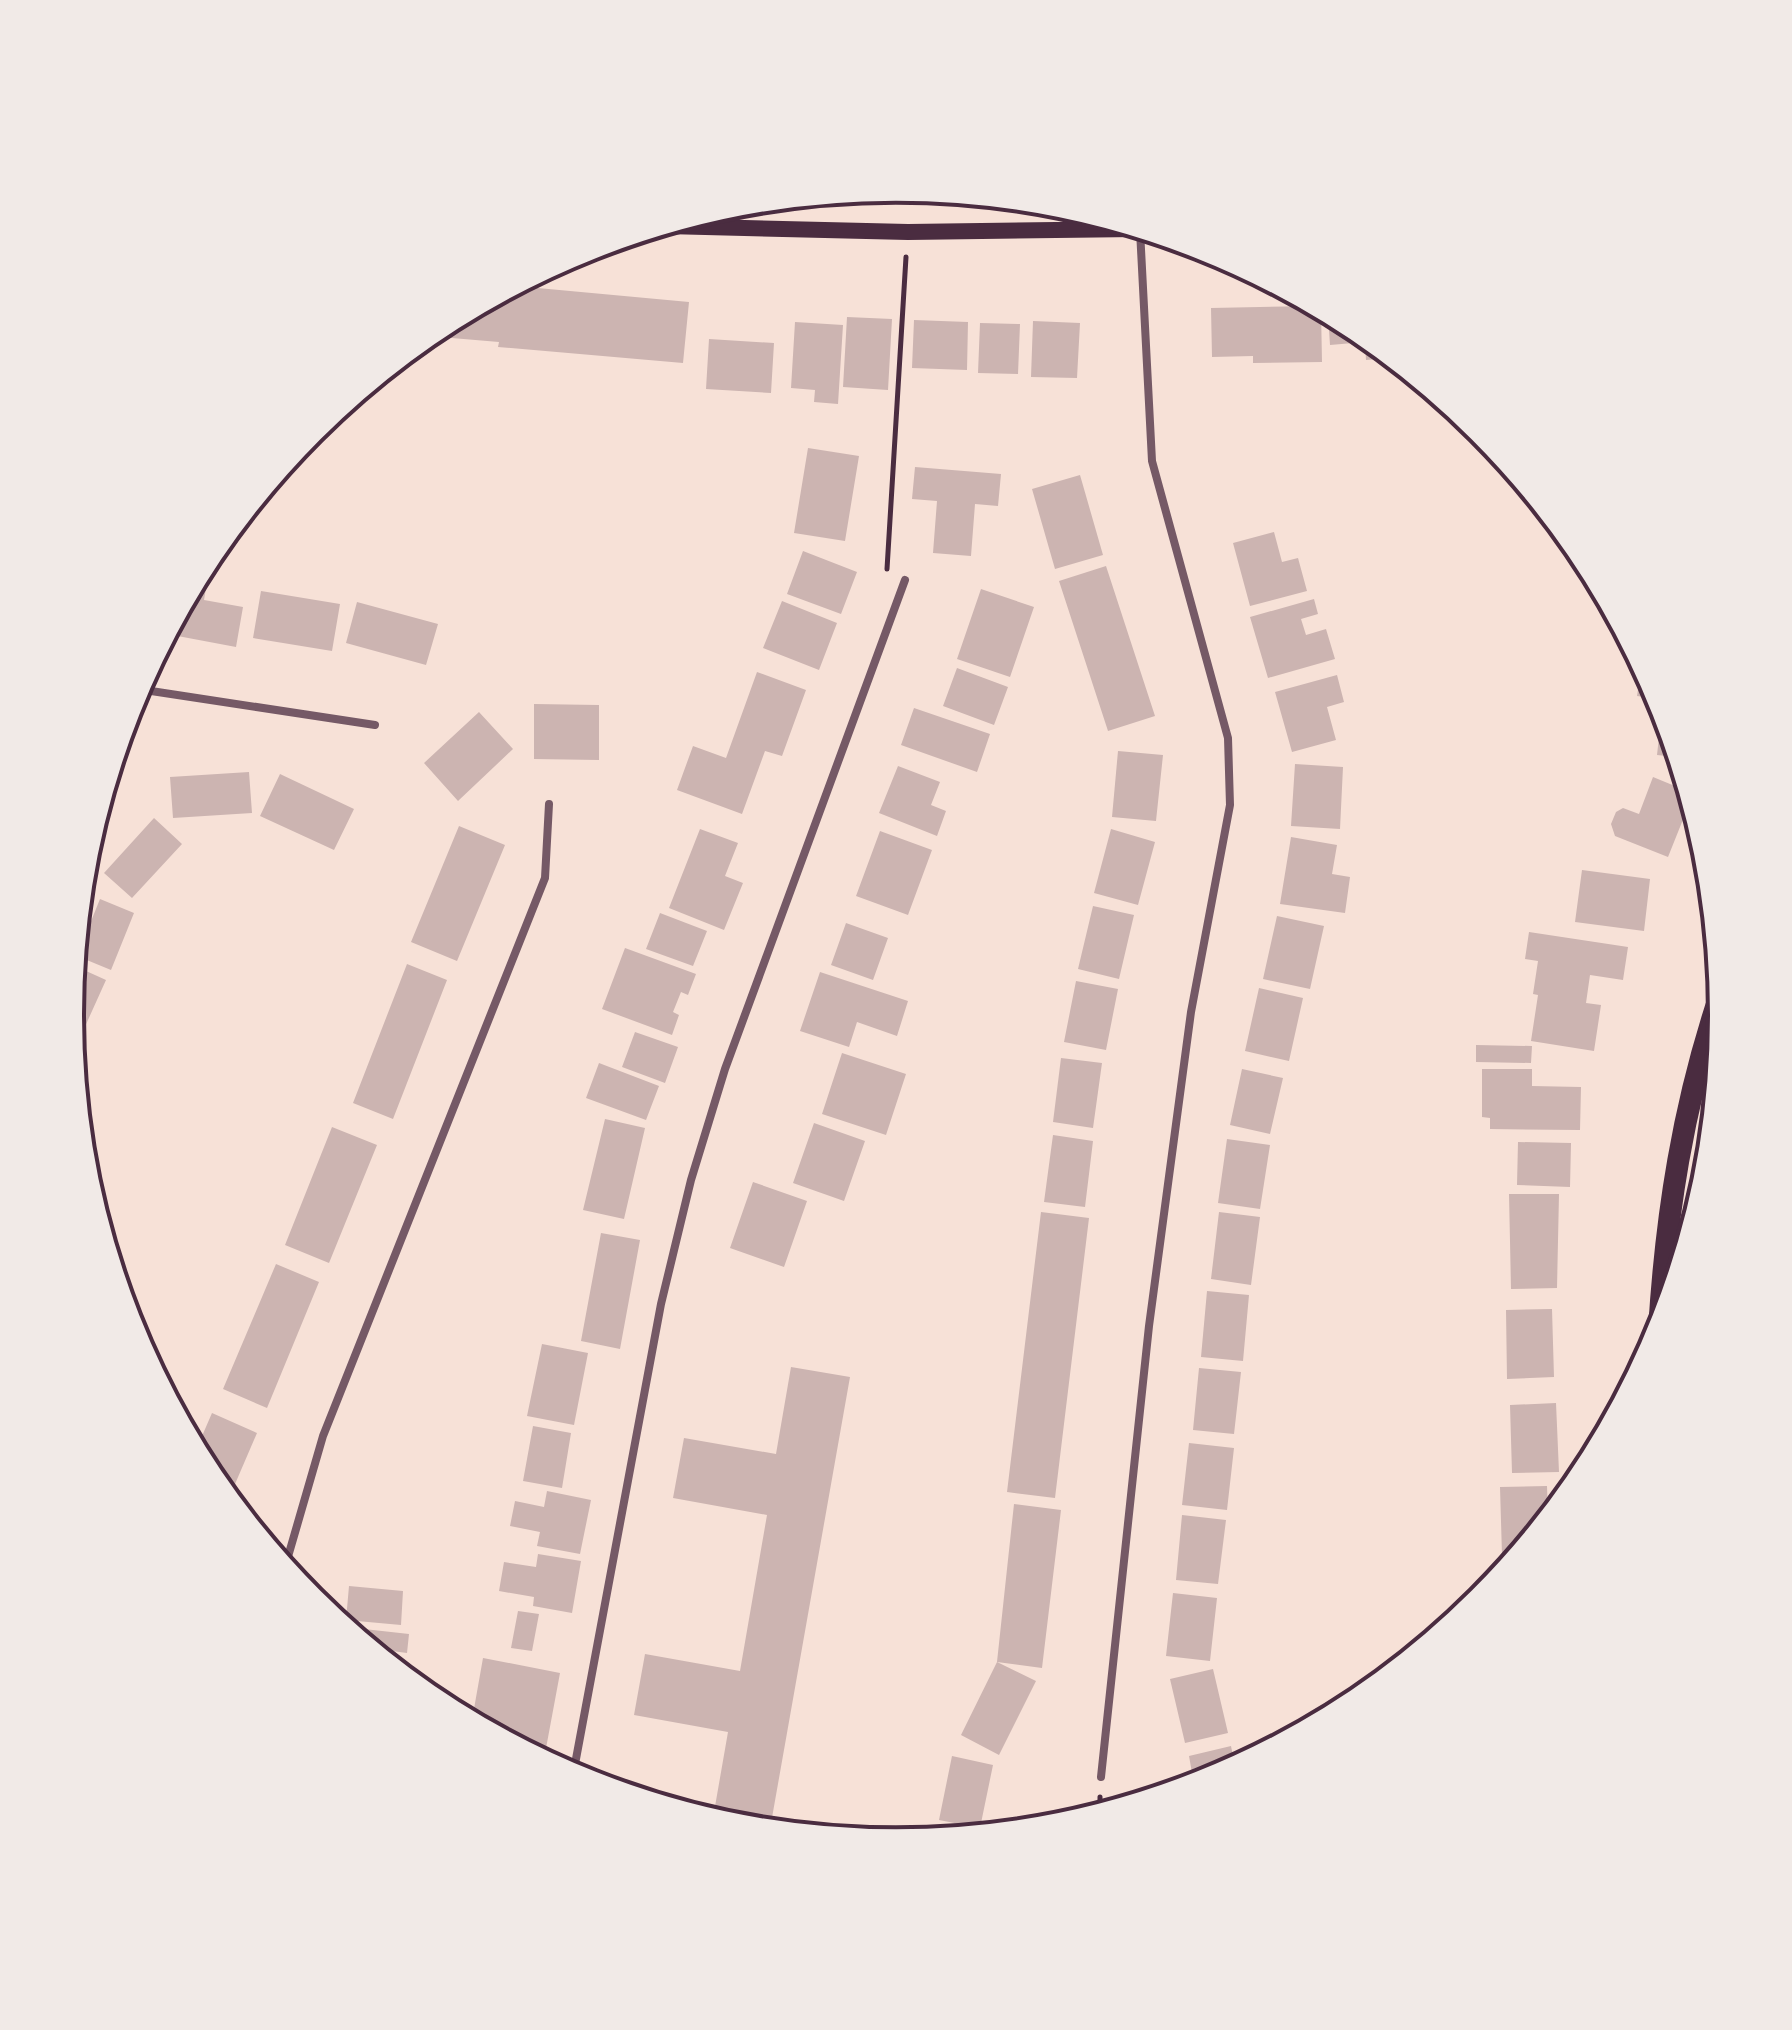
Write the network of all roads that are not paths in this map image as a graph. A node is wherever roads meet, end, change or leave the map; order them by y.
1 (704, 227) edge
2 (1103, 230) edge
3 (1139, 241) edge
4 (905, 580) road end
5 (152, 691) edge
6 (375, 725) dead end
7 (549, 804) dead end
8 (1707, 1038) edge
9 (1664, 1278) edge
10 (289, 1553) edge
11 (576, 1761) edge
12 (1101, 1777) dead end

1 - 2 main road
3 - 12 street
4 - 11 street
5 - 6 street
7 - 10 street
8 - 9 highway

